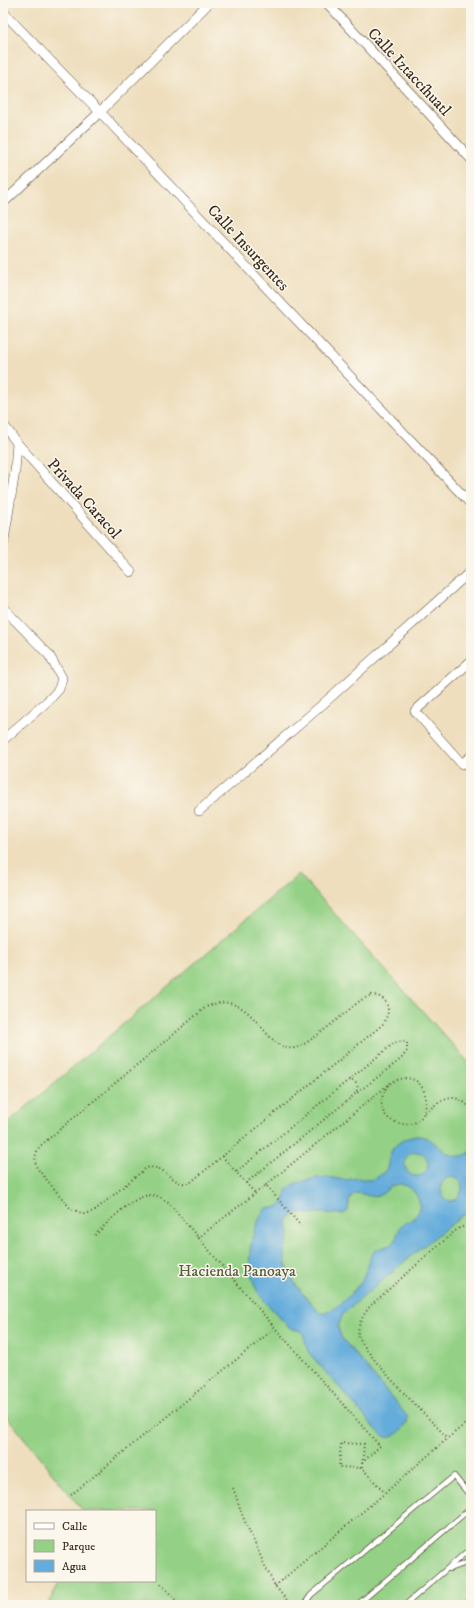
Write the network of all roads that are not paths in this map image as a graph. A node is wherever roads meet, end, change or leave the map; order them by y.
1 (209, 3) edge
2 (327, 3) edge
3 (3, 12) edge
4 (100, 112) junction
5 (471, 159) edge
6 (3, 203) edge
7 (3, 424) edge
8 (17, 443) junction
9 (471, 504) edge
10 (3, 546) edge
11 (471, 571) edge
12 (131, 572) dead end
13 (3, 606) edge
14 (471, 661) edge
15 (3, 740) edge
16 (471, 756) edge
17 (199, 811) dead end
18 (471, 1497) edge
19 (471, 1508) edge
20 (471, 1548) edge
21 (471, 1561) edge
22 (443, 1572) junction
23 (471, 1600) edge
24 (306, 1605) edge
25 (357, 1605) edge
26 (405, 1605) edge
27 (465, 1605) edge

1 - 4 street
2 - 5 street, Calle Iztaccíhuatl
3 - 4 street, Calle Insurgentes
4 - 6 street
4 - 9 street, Calle Insurgentes
7 - 8 street, Privada Caracol
8 - 10 street
8 - 12 street, Privada Caracol
11 - 17 street
13 - 15 street
14 - 16 street
18 - 24 lane
19 - 25 lane
20 - 22 lane
21 - 22 lane
22 - 26 lane
23 - 27 lane

